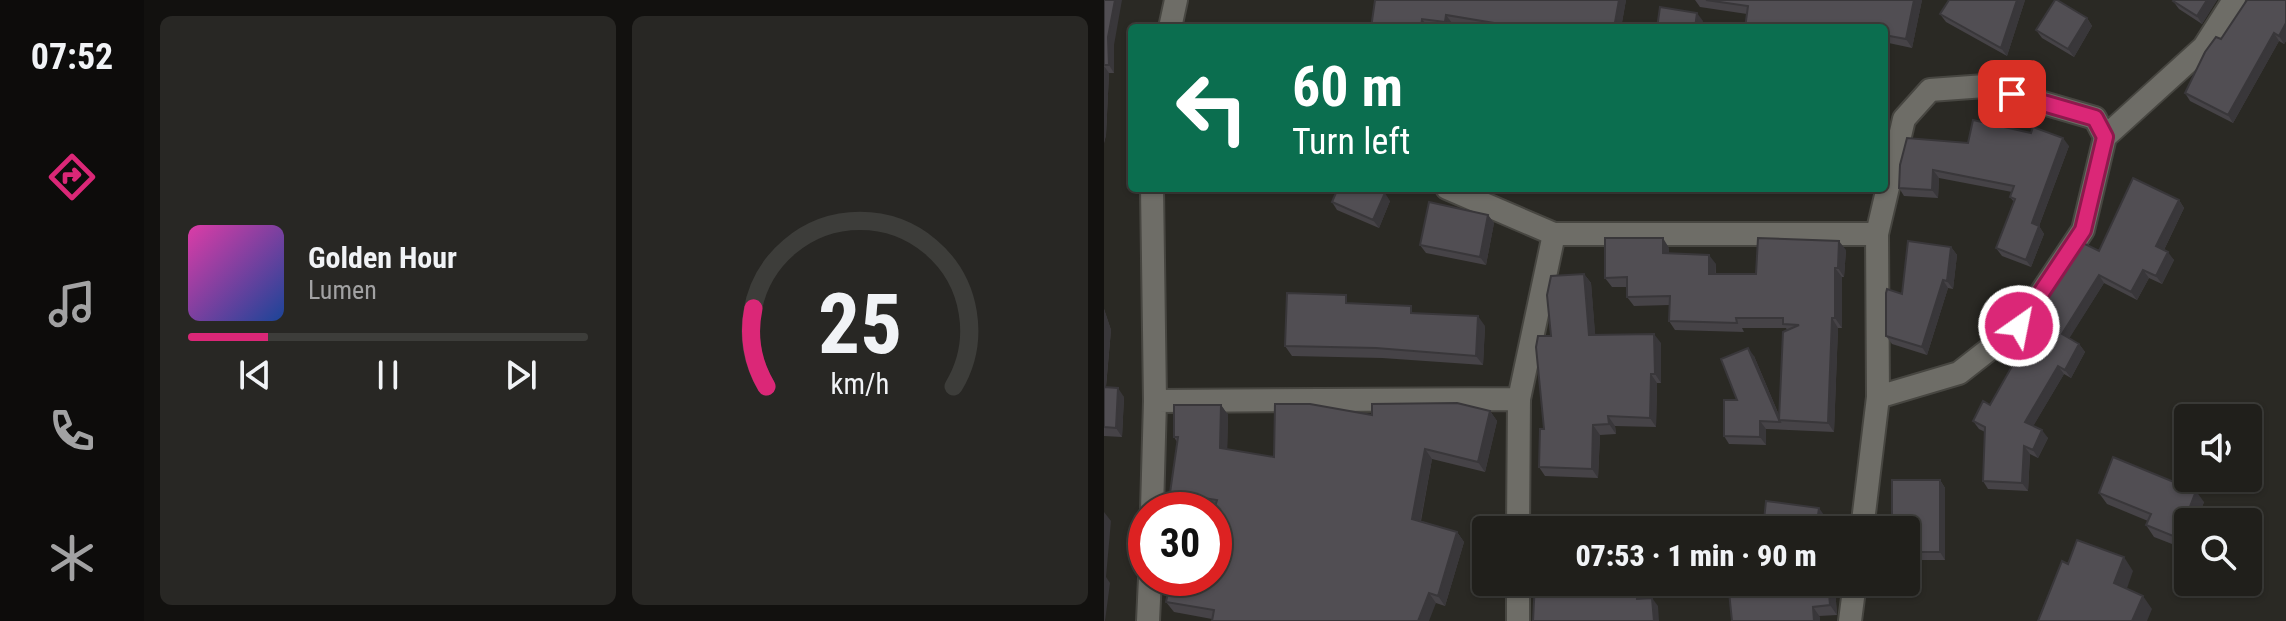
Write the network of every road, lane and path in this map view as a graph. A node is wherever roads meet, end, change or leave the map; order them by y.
1 (1176, 0) edge
2 (2234, 0) edge
3 (1171, 24) edge
4 (2105, 137) junction
5 (1888, 187) edge
6 (1152, 192) edge
7 (1456, 192) edge
8 (1887, 192) edge
9 (1554, 234) junction
10 (1877, 234) junction
11 (1878, 397) junction
12 (1519, 399) junction
13 (1155, 401) junction
14 (1152, 492) edge
15 (1518, 516) edge
16 (1864, 516) edge
17 (1149, 596) edge
18 (1518, 596) edge
19 (1853, 596) edge
20 (1148, 621) edge
21 (1518, 621) edge
22 (1850, 621) edge

1 - 3 street
2 - 4 street
4 - 5 street
4 - 11 street
6 - 13 street
7 - 9 street
8 - 10 street
9 - 10 street
9 - 12 street
10 - 11 street
11 - 16 street
12 - 13 street
12 - 15 street
13 - 14 street
17 - 20 street
18 - 21 street
19 - 22 street

